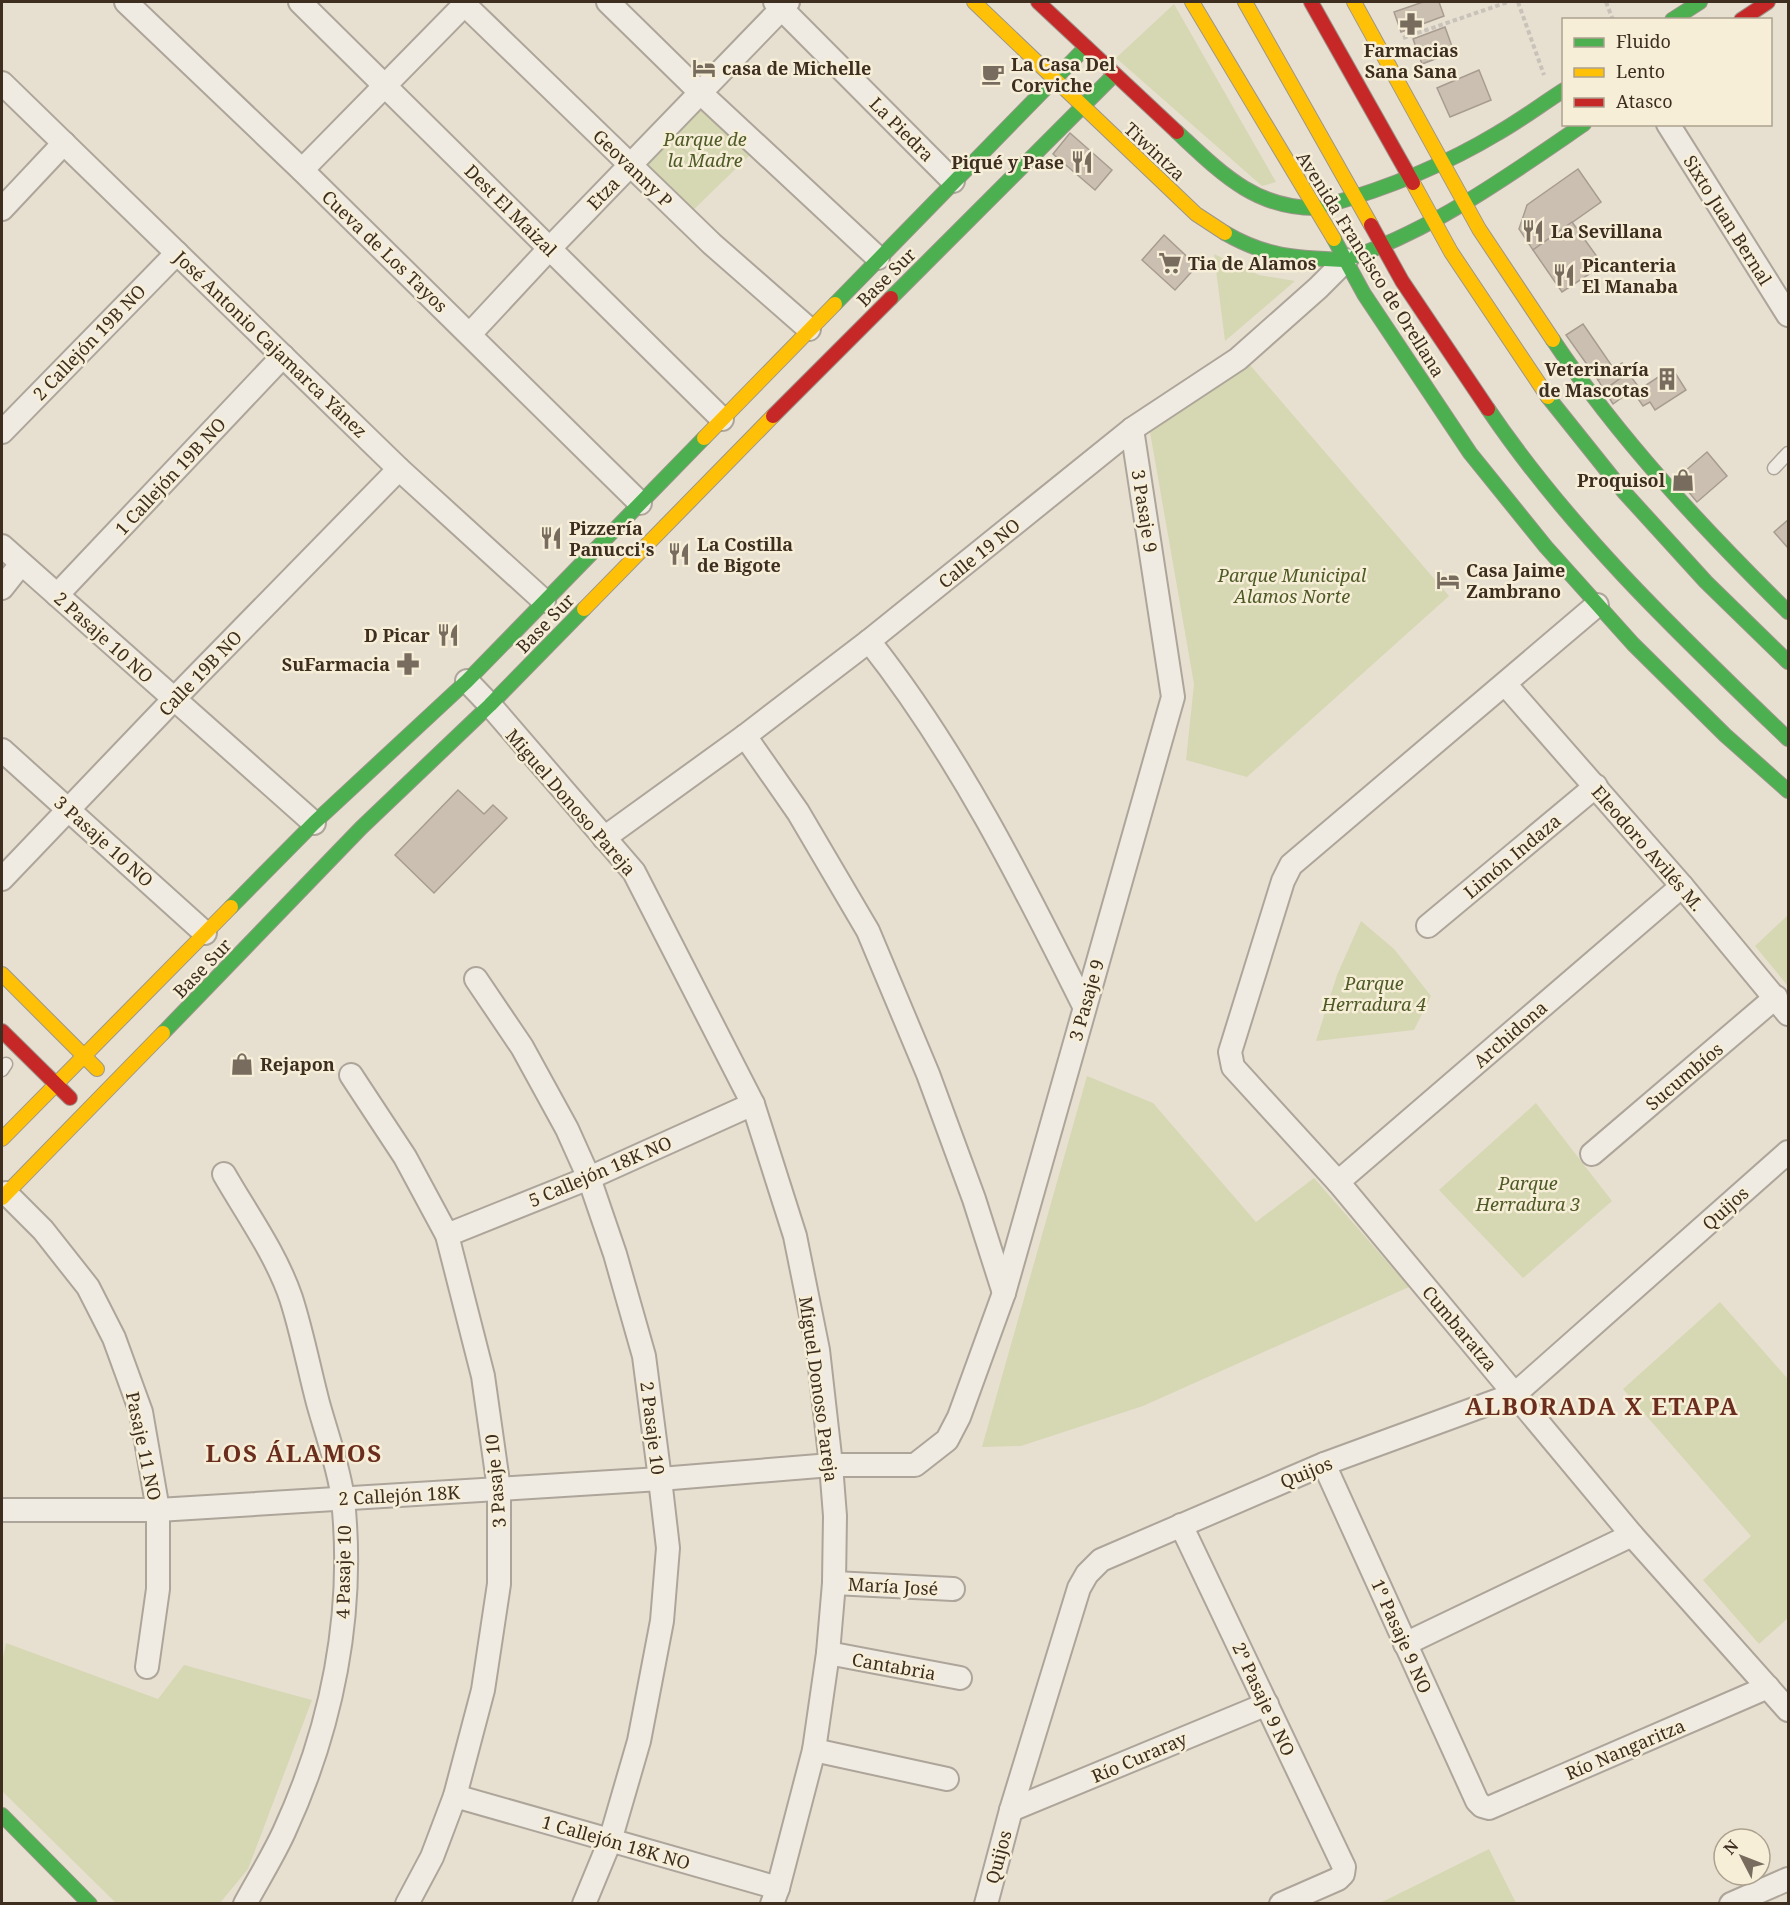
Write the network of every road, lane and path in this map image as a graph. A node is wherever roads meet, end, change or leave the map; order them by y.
1 (300, 2) edge
2 (465, 2) edge
3 (608, 2) edge
4 (974, 2) edge
5 (1038, 2) edge
6 (1191, 2) edge
7 (1245, 2) edge
8 (1311, 2) edge
9 (1354, 2) edge
10 (1508, 2) edge
11 (1518, 2) edge
12 (1606, 2) edge
13 (1700, 2) edge
14 (1768, 2) edge
15 (782, 4) edge
16 (136, 5) edge
17 (1612, 18) edge
18 (1675, 18) edge
19 (1744, 18) edge
20 (1379, 46) junction
21 (1086, 47) junction
22 (1114, 75) junction
23 (1054, 78) junction
24 (2, 83) edge
25 (385, 86) junction
26 (701, 92) junction
27 (1558, 94) edge
28 (1081, 106) junction
29 (1581, 126) edge
30 (1669, 126) edge
31 (64, 143) junction
32 (1443, 163) junction
33 (630, 165) junction
34 (302, 170) junction
35 (1410, 178) junction
36 (953, 181) junction
37 (1356, 198) junction
38 (1465, 203) junction
39 (2, 208) edge
40 (1317, 208) junction
41 (1434, 222) junction
42 (550, 248) junction
43 (1384, 248) junction
44 (177, 253) junction
45 (878, 258) junction
46 (1346, 260) junction
47 (1788, 315) edge
48 (808, 329) junction
49 (470, 334) junction
50 (283, 356) junction
51 (723, 419) junction
52 (1132, 429) junction
53 (2, 432) edge
54 (1788, 453) edge
55 (1774, 468) dead end
56 (399, 469) junction
57 (640, 503) junction
58 (2, 546) edge
59 (21, 564) junction
60 (2, 588) edge
61 (57, 595) junction
62 (544, 601) junction
63 (1597, 605) junction
64 (1788, 612) edge
65 (869, 641) junction
66 (1788, 662) edge
67 (466, 681) junction
68 (1506, 684) junction
69 (174, 699) junction
70 (490, 705) junction
71 (745, 736) junction
72 (1788, 739) edge
73 (2, 750) edge
74 (1596, 786) junction
75 (1788, 791) edge
76 (69, 809) junction
77 (314, 823) junction
78 (604, 838) junction
79 (2, 879) edge
80 (1682, 886) junction
81 (1428, 926) dead end
82 (205, 933) junction
83 (2, 974) edge
84 (476, 979) dead end
85 (1782, 1005) edge
86 (1084, 1006) junction
87 (2, 1031) edge
88 (83, 1055) junction
89 (351, 1075) dead end
90 (55, 1084) junction
91 (113, 1085) junction
92 (753, 1104) junction
93 (86, 1113) junction
94 (4, 1130) edge
95 (1788, 1152) edge
96 (1592, 1154) dead end
97 (224, 1174) dead end
98 (589, 1178) junction
99 (1338, 1182) junction
100 (4, 1196) edge
101 (447, 1234) junction
102 (1004, 1293) junction
103 (1515, 1394) junction
104 (1324, 1464) junction
105 (831, 1465) junction
106 (660, 1479) junction
107 (499, 1490) junction
108 (343, 1498) junction
109 (2, 1510) edge
110 (158, 1510) junction
111 (1181, 1525) junction
112 (1632, 1535) junction
113 (834, 1582) junction
114 (953, 1589) dead end
115 (1405, 1644) junction
116 (828, 1653) junction
117 (147, 1667) dead end
118 (960, 1678) dead end
119 (1768, 1687) junction
120 (1267, 1704) junction
121 (1787, 1706) edge
122 (814, 1750) junction
123 (947, 1779) dead end
124 (455, 1796) junction
125 (1482, 1806) joint
126 (1011, 1810) junction
127 (2, 1815) edge
128 (610, 1841) junction
129 (1788, 1880) edge
130 (775, 1895) edge
131 (90, 1904) edge
132 (245, 1904) edge
133 (407, 1904) edge
134 (584, 1904) edge
135 (986, 1904) edge
136 (1281, 1904) edge
137 (1731, 1904) edge

1 - 25 street, Dest El Maizal
2 - 25 street
2 - 33 street, Geovanny P
3 - 26 street
4 - 23 main road, Tiwintza
5 - 21 main road, Tiwintza
6 - 40 main road, Avenida Francisco de Orellana
7 - 37 main road, Avenida Francisco de Orellana
8 - 35 main road
9 - 20 main road
10 - 20 path
11 - 27 path
12 - 17 path
13 - 18 main road
14 - 19 main road
15 - 26 street, Etza
15 - 36 street, La Piedra
16 - 34 street, Cueva de Los Tayos
20 - 32 main road
21 - 22 main road, Tiwintza
21 - 23 main road, Base Sur
22 - 28 main road, Base Sur
22 - 40 main road, Tiwintza
23 - 28 main road, Tiwintza
23 - 36 main road, Base Sur
24 - 31 street, José Antonio Cajamarca Yánez
25 - 34 street
25 - 42 street, Dest El Maizal
26 - 33 street, Etza
26 - 45 street
27 - 32 main road, Tiwintza
28 - 46 main road, Tiwintza
28 - 70 main road, Base Sur
29 - 38 main road
30 - 47 street, Sixto Juan Bernal
31 - 39 street
31 - 44 street, José Antonio Cajamarca Yánez
32 - 35 main road, Tiwintza
32 - 38 main road
33 - 42 street, Etza
33 - 48 street, Geovanny P
34 - 49 street, Cueva de Los Tayos
35 - 37 main road, Tiwintza
35 - 41 main road
36 - 45 main road, Base Sur
37 - 40 main road, Tiwintza
37 - 43 main road, Avenida Francisco de Orellana
38 - 41 main road
38 - 64 main road
40 - 46 main road, Avenida Francisco de Orellana
41 - 43 main road
41 - 66 main road
42 - 49 street, Etza
42 - 51 street, Dest El Maizal
43 - 46 main road
43 - 72 main road, Avenida Francisco de Orellana
44 - 50 street, José Antonio Cajamarca Yánez
44 - 53 street, 2 Callejón 19B NO
45 - 48 main road, Base Sur
46 - 52 street, Calle 19 NO
46 - 63 main road, Avenida Francisco de Orellana
48 - 51 main road, Base Sur
49 - 57 street, Cueva de Los Tayos
50 - 56 street, José Antonio Cajamarca Yánez
50 - 61 street, 1 Callejón 19B NO
51 - 57 main road, Base Sur
52 - 65 street, Calle 19 NO
52 - 86 street, 3 Pasaje 9
54 - 55 lane
56 - 62 street, José Antonio Cajamarca Yánez
56 - 69 street, Calle 19B NO
57 - 62 main road, Base Sur
58 - 59 street, 2 Pasaje 10 NO
59 - 60 street
59 - 61 street, 2 Pasaje 10 NO
61 - 69 street, 2 Pasaje 10 NO
62 - 67 main road, Base Sur
63 - 68 street
63 - 75 main road, Avenida Francisco de Orellana
65 - 71 street, Calle 19 NO
65 - 86 street
67 - 70 street, Miguel Donoso Pareja
67 - 77 main road, Base Sur
68 - 74 street, Eleodoro Avilés M.
68 - 99 street, Cumbaratza
69 - 76 street, Calle 19B NO
69 - 77 street, 2 Pasaje 10 NO
70 - 78 street, Miguel Donoso Pareja
70 - 91 main road, Base Sur
71 - 78 street, Calle 19 NO
71 - 102 street
73 - 76 street, 3 Pasaje 10 NO
74 - 80 street, Eleodoro Avilés M.
74 - 81 street, Limón Indaza
76 - 79 street, Calle 19B NO
76 - 82 street, 3 Pasaje 10 NO
77 - 82 main road, Base Sur
78 - 92 street, Miguel Donoso Pareja
80 - 85 street, Eleodoro Avilés M.
80 - 99 street, Archidona
82 - 88 main road, Base Sur
83 - 88 main road
84 - 98 street, 2 Pasaje 10
85 - 96 street, Sucumbíos
86 - 102 street, 3 Pasaje 9
87 - 90 main road
88 - 90 main road, Base Sur
88 - 91 main road
89 - 101 street, 3 Pasaje 10
90 - 93 main road
90 - 94 main road, Base Sur
91 - 93 main road, Base Sur
92 - 98 street, 5 Callejón 18K NO
92 - 105 street, Miguel Donoso Pareja
93 - 100 main road, Base Sur
95 - 103 street, Quijos
97 - 108 street, 4 Pasaje 10
98 - 101 street, 5 Callejón 18K NO
98 - 106 street, 2 Pasaje 10
99 - 103 street, Cumbaratza
100 - 110 street, Pasaje 11 NO
101 - 107 street, 3 Pasaje 10
102 - 105 street, 3 Pasaje 9
103 - 104 street, Quijos
103 - 112 street, Cumbaratza
104 - 111 street, Quijos
104 - 115 street, 1º Pasaje 9 NO
105 - 106 street, 2 Callejón 18K
105 - 113 street, Miguel Donoso Pareja
106 - 107 street, 2 Callejón 18K
106 - 128 street, 2 Pasaje 10
107 - 108 street, 2 Callejón 18K
107 - 124 street, 3 Pasaje 10
108 - 110 street, 2 Callejón 18K
108 - 132 street, 4 Pasaje 10
109 - 110 street, 2 Callejón 18K
110 - 117 street, Pasaje 11 NO
111 - 120 street, 2º Pasaje 9 NO
111 - 126 street, Quijos
112 - 115 street
112 - 119 street, Cumbaratza
113 - 114 street, María José
113 - 116 street, Miguel Donoso Pareja
115 - 125 street, 1º Pasaje 9 NO
116 - 118 street, Cantabria
116 - 122 street, Miguel Donoso Pareja
119 - 121 street, Cumbaratza
119 - 125 street, Río Nangaritza
120 - 126 street, Río Curaray
120 - 136 street, 2º Pasaje 9 NO
122 - 123 street
122 - 130 street, Miguel Donoso Pareja
124 - 128 street, 1 Callejón 18K NO
124 - 133 street, 3 Pasaje 10
126 - 135 street, Quijos
127 - 131 main road
128 - 130 street, 1 Callejón 18K NO
128 - 134 street, 2 Pasaje 10
129 - 137 street

